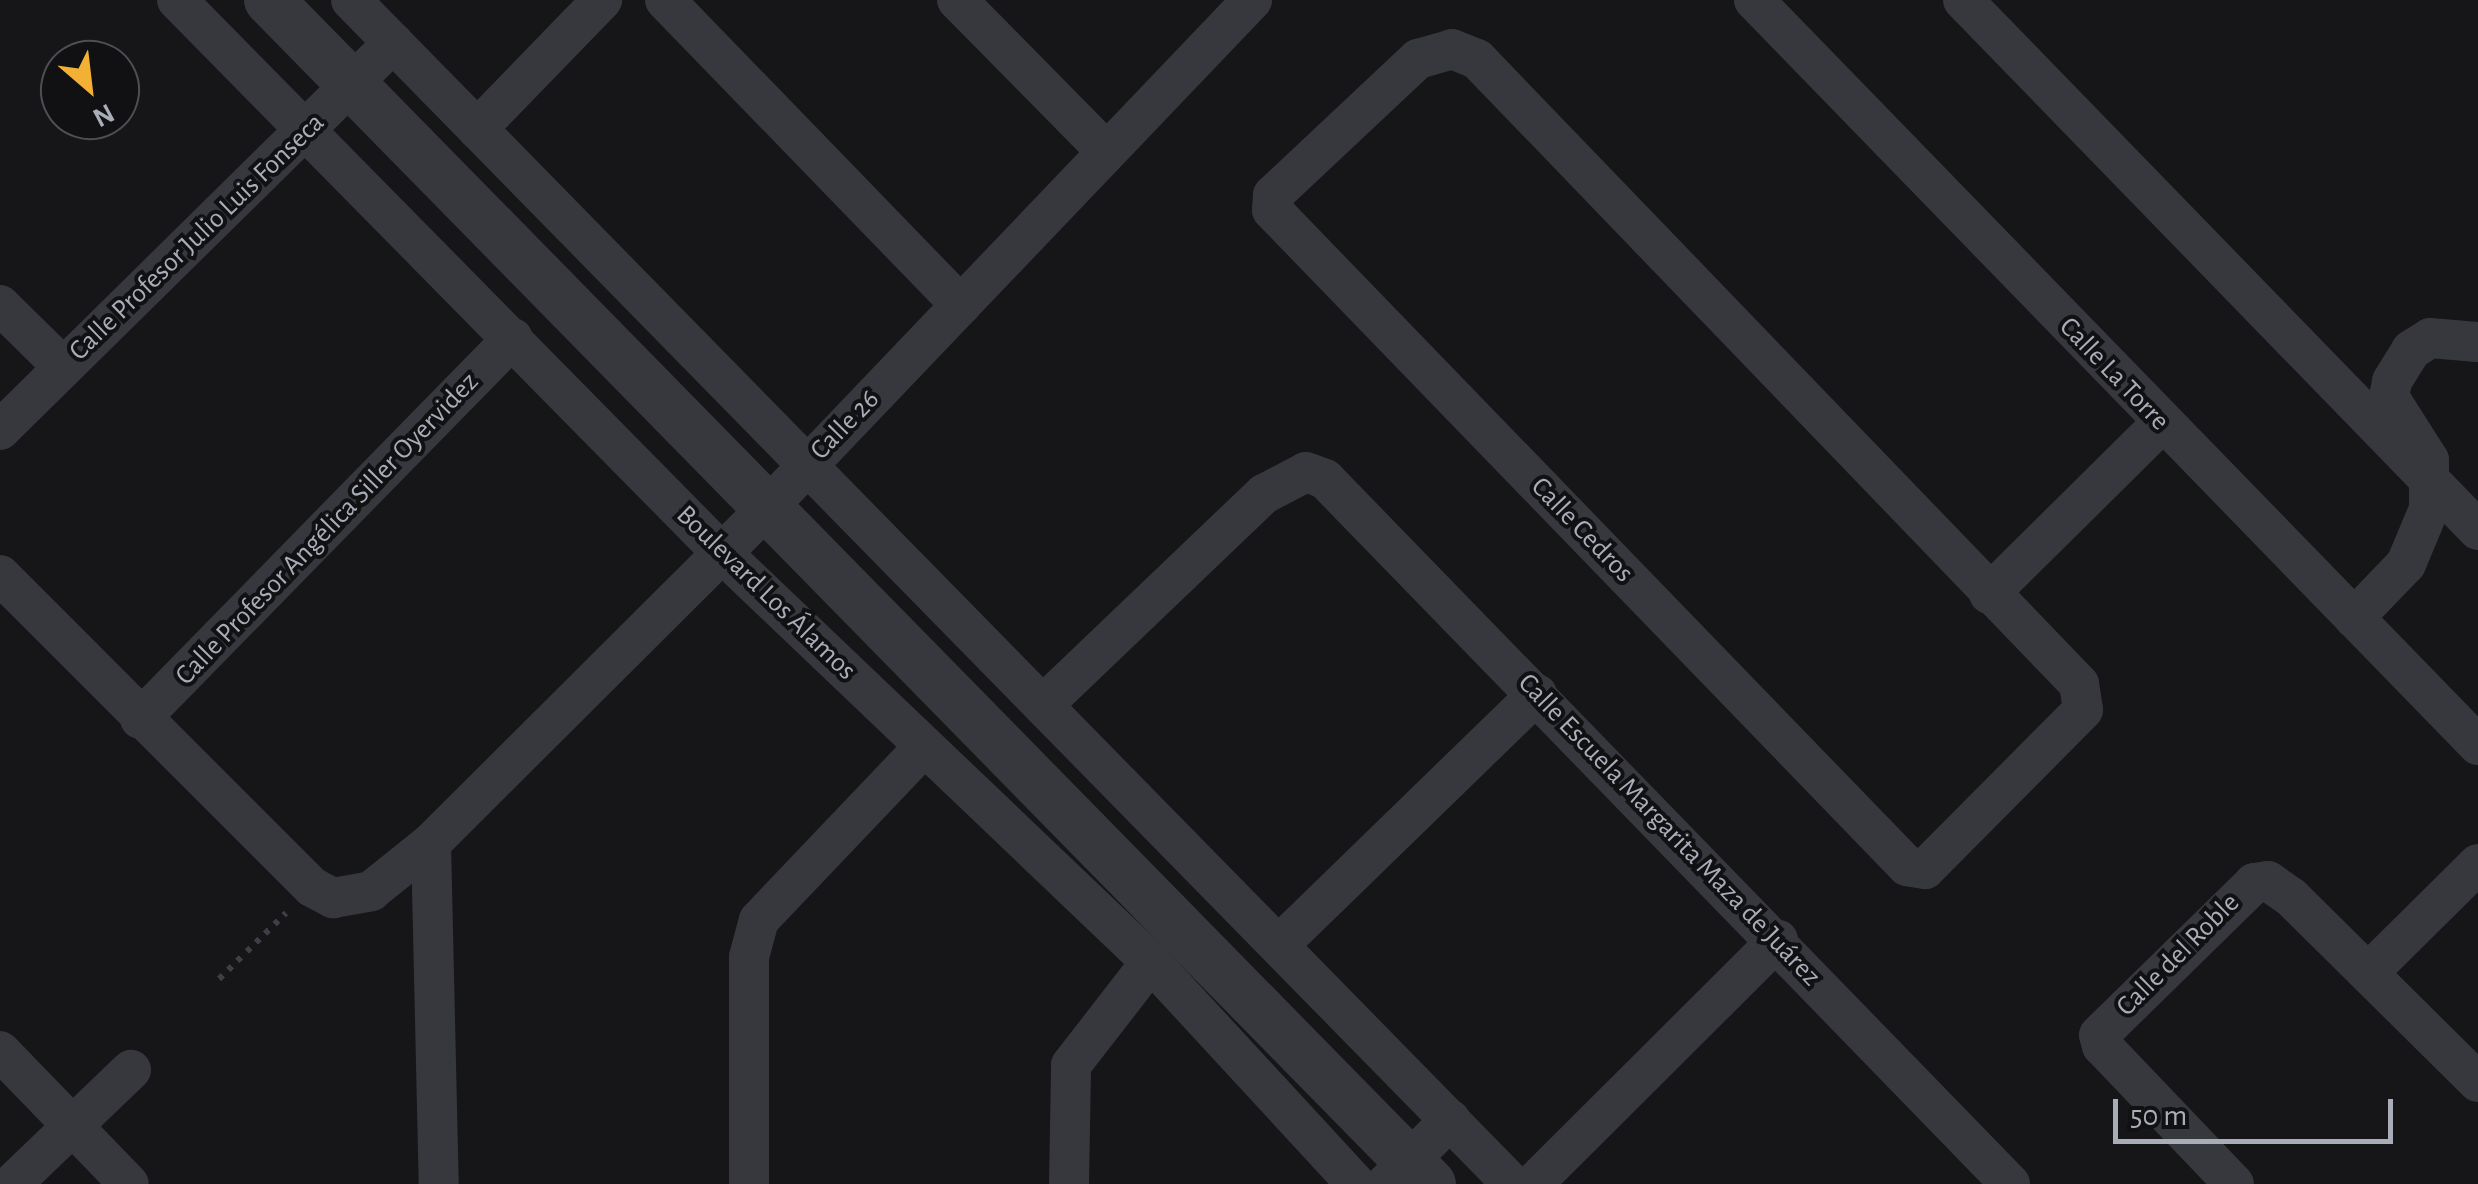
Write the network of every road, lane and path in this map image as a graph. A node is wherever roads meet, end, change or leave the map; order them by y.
1 (177, 0) edge
2 (270, 0) edge
3 (351, 0) edge
4 (602, 0) edge
5 (664, 0) edge
6 (956, 0) edge
7 (1252, 0) edge
8 (1754, 0) edge
9 (1963, 0) edge
10 (392, 42) junction
11 (352, 84) junction
12 (477, 128) junction
13 (306, 130) junction
14 (1105, 150) junction
15 (0, 305) edge
16 (961, 305) junction
17 (514, 338) junction
18 (2478, 342) edge
19 (63, 368) junction
20 (2162, 423) junction
21 (0, 430) edge
22 (805, 468) junction
23 (2433, 484) junction
24 (766, 509) junction
25 (2478, 530) edge
26 (722, 553) junction
27 (0, 576) edge
28 (1989, 594) junction
29 (2354, 618) junction
30 (1536, 694) junction
31 (1043, 705) junction
32 (140, 719) junction
33 (2478, 745) edge
34 (924, 746) junction
35 (431, 843) junction
36 (2478, 864) edge
37 (330, 893) junction
38 (1778, 940) junction
39 (1278, 945) junction
40 (1151, 962) junction
41 (2370, 970) junction
42 (219, 978) dead end
43 (0, 1050) edge
44 (131, 1070) dead end
45 (2478, 1082) edge
46 (1450, 1120) junction
47 (72, 1126) junction
48 (1409, 1176) edge
49 (12, 1184) edge
50 (129, 1184) edge
51 (439, 1184) edge
52 (748, 1184) edge
53 (1070, 1184) edge
54 (1356, 1184) edge
55 (1512, 1184) edge
56 (1532, 1184) edge
57 (2010, 1184) edge
58 (2234, 1184) edge

1 - 13 street, Boulevard Los Álamos
2 - 11 street, Boulevard Los Álamos
3 - 10 street
4 - 12 street
5 - 16 street
6 - 14 street
7 - 14 street, Calle 26
8 - 20 street, Calle La Torre
9 - 23 street
10 - 11 street, Calle Profesor Julio Luis Fonseca
10 - 12 street
11 - 13 street, Calle Profesor Julio Luis Fonseca
11 - 24 street, Boulevard Los Álamos
12 - 22 street
13 - 17 street, Boulevard Los Álamos
13 - 19 street, Calle Profesor Julio Luis Fonseca
14 - 16 street, Calle 26
15 - 19 street
16 - 22 street, Calle 26
17 - 26 street, Boulevard Los Álamos
17 - 32 street, Calle Profesor Angélica Siller Oyervidez
18 - 23 street
19 - 21 street, Calle Profesor Julio Luis Fonseca
20 - 28 street
20 - 29 street, Calle La Torre
22 - 24 street, Calle 26
22 - 31 street
23 - 25 street
23 - 29 street
24 - 26 street, Calle 26
24 - 48 street, Boulevard Los Álamos
26 - 34 street, Boulevard Los Álamos
26 - 35 street, Calle 26
27 - 32 street
28 - 28 street, Calle Cedros
29 - 33 street, Calle La Torre
30 - 31 street, Calle Escuela Margarita Maza de Juárez
30 - 38 street, Calle Escuela Margarita Maza de Juárez
30 - 39 street
31 - 39 street
32 - 37 street
34 - 40 street, Boulevard Los Álamos
34 - 52 street
35 - 37 street, Calle 26
35 - 51 street
36 - 41 street
37 - 42 path
38 - 56 street
38 - 57 street, Calle Escuela Margarita Maza de Juárez
39 - 46 street
40 - 53 street
40 - 54 street, Boulevard Los Álamos
41 - 45 street, Calle del Roble
41 - 58 street, Calle del Roble
43 - 47 street
44 - 47 street
46 - 48 street
46 - 55 street
47 - 49 street
47 - 50 street

